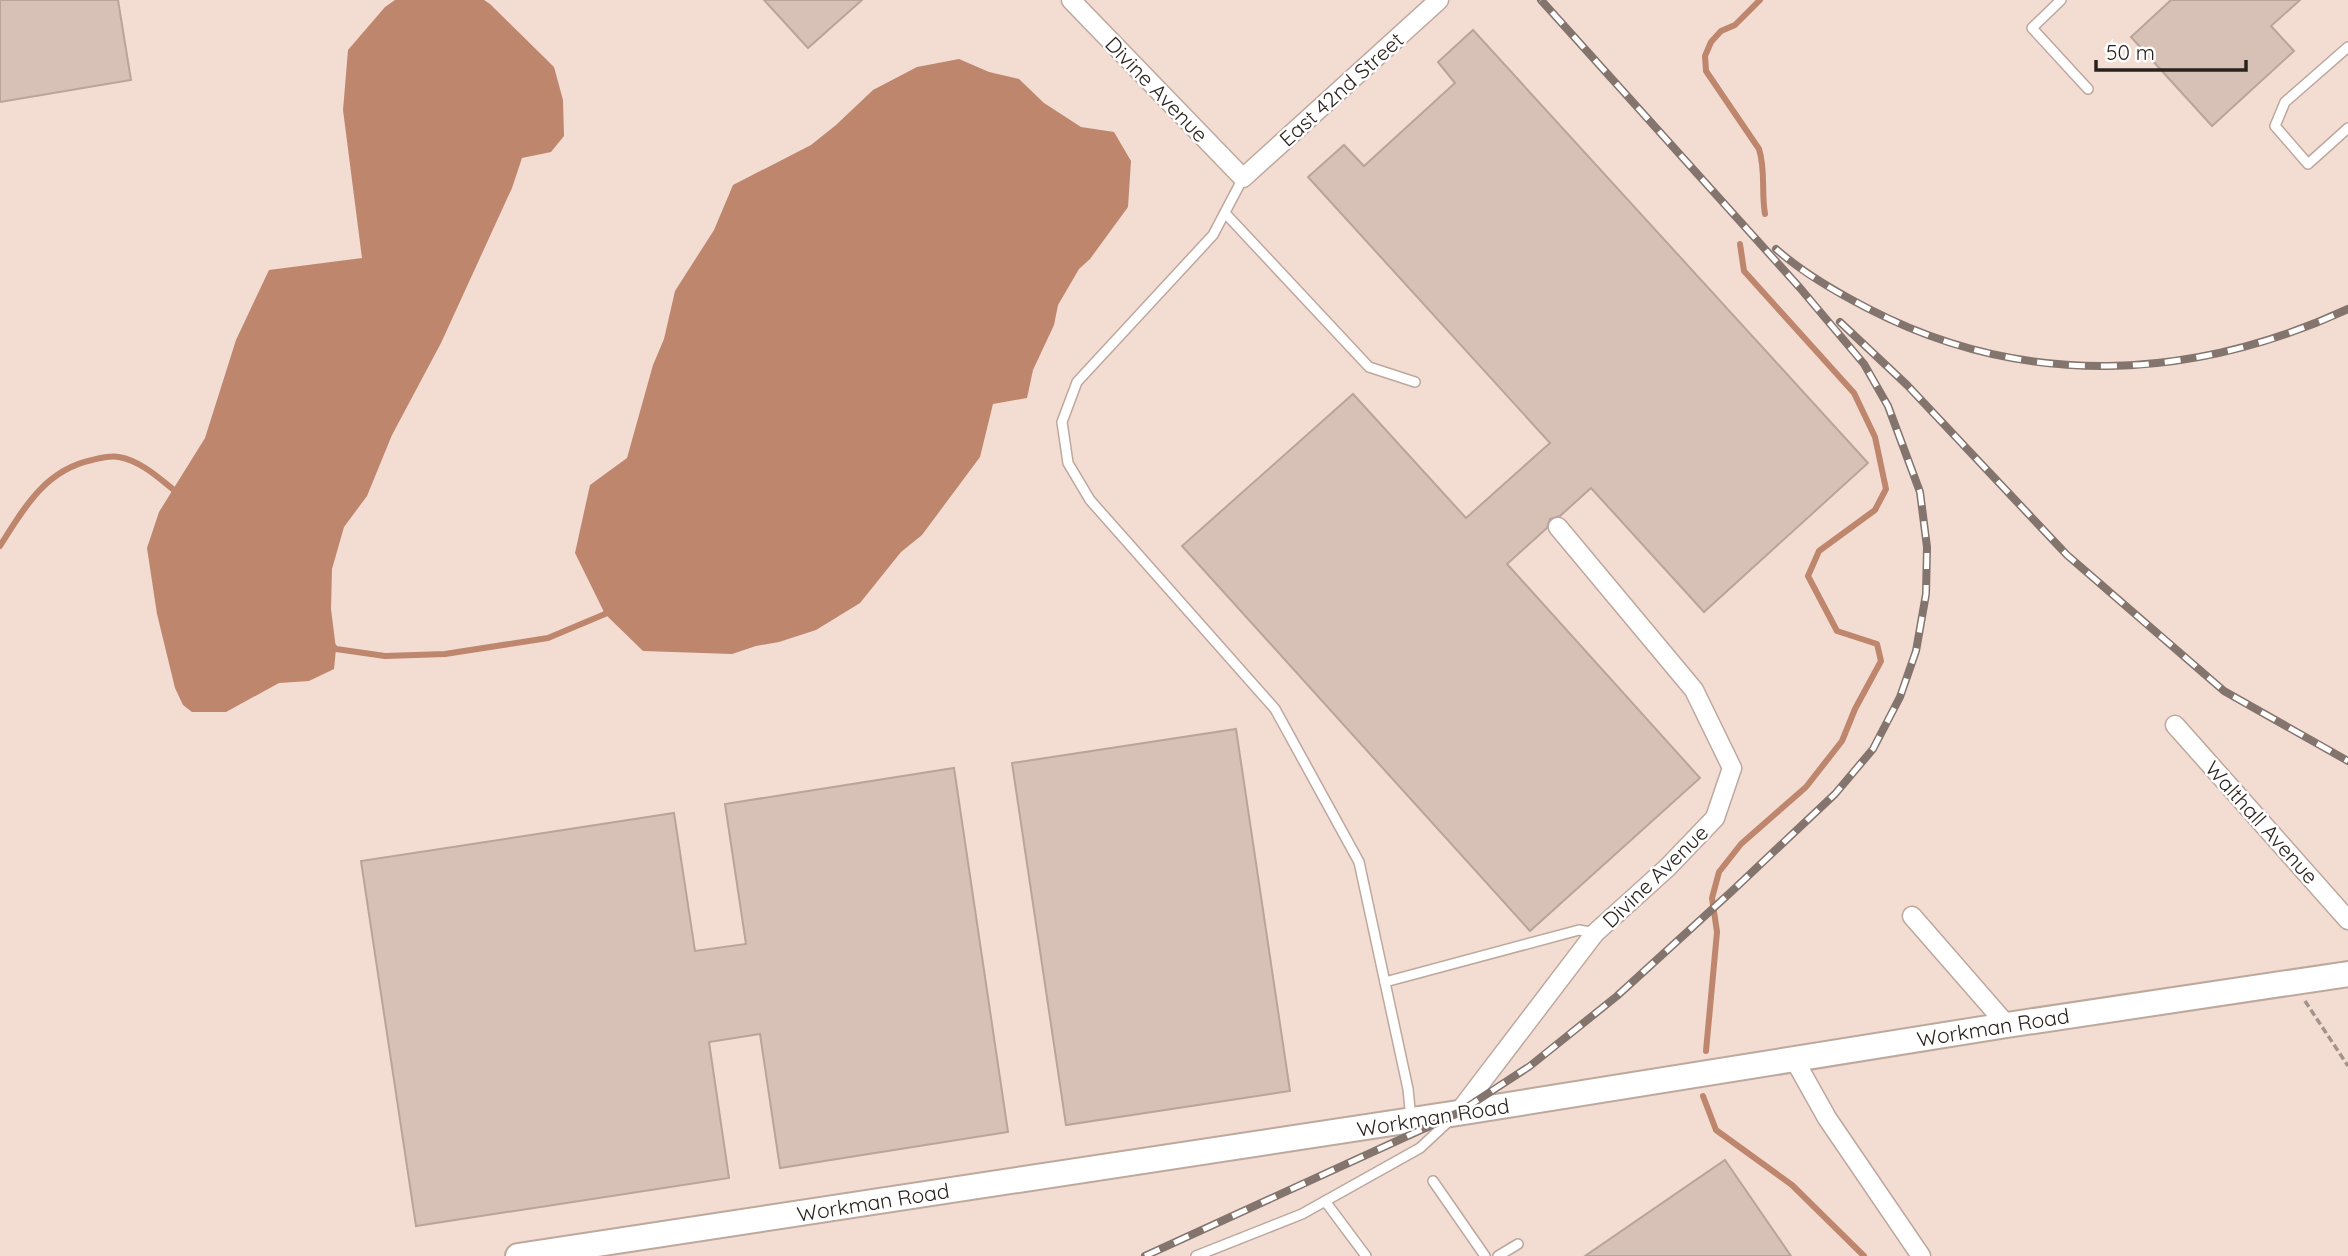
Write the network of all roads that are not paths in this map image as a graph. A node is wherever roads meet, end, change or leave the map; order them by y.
1 (1071, 0) edge
2 (1439, 0) edge
3 (2061, 0) edge
4 (2348, 47) edge
5 (2088, 89) dead end
6 (2348, 128) edge
7 (1243, 178) junction
8 (1224, 213) junction
9 (1415, 382) dead end
10 (1558, 527) dead end
11 (2175, 725) dead end
12 (1912, 916) dead end
13 (2348, 920) edge
14 (1595, 933) junction
15 (2348, 974) edge
16 (1385, 982) junction
17 (2007, 1025) junction
18 (1794, 1059) junction
19 (1458, 1113) junction
20 (1411, 1121) junction
21 (1433, 1181) dead end
22 (1325, 1201) junction
23 (1518, 1244) dead end
24 (518, 1256) edge
25 (1196, 1256) edge
26 (1366, 1256) edge
27 (1485, 1256) edge
28 (1498, 1256) edge
29 (1921, 1256) edge

1 - 7 street, Divine Avenue
2 - 7 street, East 42nd Street
3 - 5 lane
4 - 6 lane
7 - 8 lane
8 - 9 lane
8 - 16 lane
10 - 14 street, Divine Avenue
11 - 13 street, Walthall Avenue
12 - 17 street
14 - 16 lane
14 - 19 street, Divine Avenue
15 - 17 street, Workman Road
16 - 20 lane
17 - 18 street, Workman Road
18 - 19 street, Workman Road
18 - 29 street
19 - 20 street, Workman Road
19 - 22 lane
20 - 24 street, Workman Road
21 - 27 lane
22 - 25 lane
22 - 26 lane
23 - 28 lane

